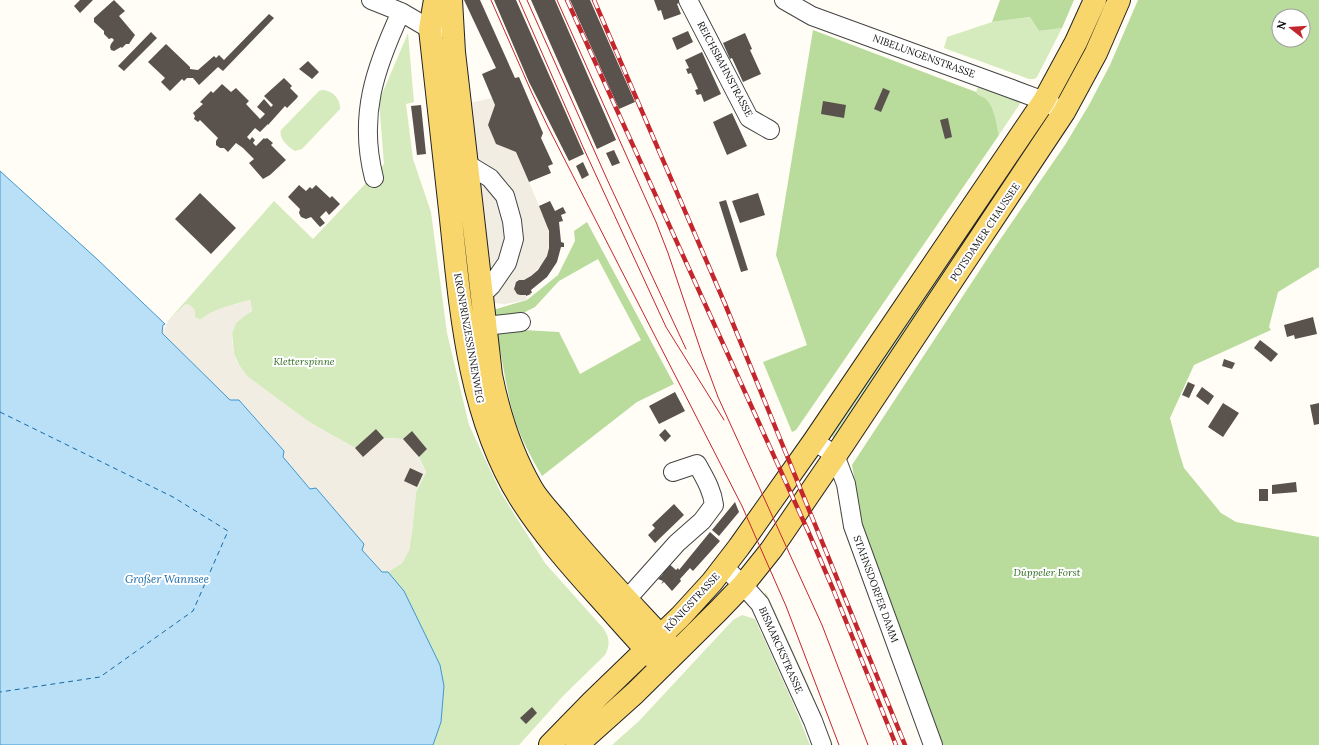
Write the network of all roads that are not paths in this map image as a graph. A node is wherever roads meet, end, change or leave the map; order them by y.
1 (370, 0) edge
2 (436, 0) edge
3 (451, 0) edge
4 (688, 0) edge
5 (1095, 0) edge
6 (1119, 0) edge
7 (792, 2) edge
8 (401, 12) junction
9 (452, 27) junction
10 (430, 29) junction
11 (1044, 102) junction
12 (1064, 112) junction
13 (770, 130) dead end
14 (467, 164) junction
15 (374, 178) dead end
16 (482, 295) junction
17 (521, 322) dead end
18 (475, 327) junction
19 (814, 441) junction
20 (835, 455) junction
21 (674, 472) dead end
22 (724, 567) junction
23 (743, 584) junction
24 (620, 606) junction
25 (653, 643) junction
26 (669, 660) junction
27 (553, 744) edge
28 (577, 745) edge
29 (822, 745) edge
30 (934, 745) edge

1 - 8 street
2 - 10 main road, KRONPRINZESSINNENWEG
3 - 9 main road, KRONPRINZESSINNENWEG
4 - 13 street, REICHSBAHNSTRASSE
5 - 11 main road
6 - 12 main road, POTSDAMER CHAUSSEE
7 - 11 street, NIBELUNGENSTRASSE
8 - 10 street
8 - 15 street
9 - 10 street
9 - 14 main road, KRONPRINZESSINNENWEG
10 - 18 main road, KRONPRINZESSINNENWEG
11 - 12 street, NIBELUNGENSTRASSE
11 - 19 main road
12 - 20 main road, POTSDAMER CHAUSSEE
14 - 16 main road, KRONPRINZESSINNENWEG
14 - 16 street
16 - 18 main road, KRONPRINZESSINNENWEG
17 - 18 street
18 - 24 main road, KRONPRINZESSINNENWEG
19 - 20 street
19 - 22 main road, KÖNIGSTRASSE
20 - 23 main road
20 - 30 street, STAHNSDORFER DAMM
21 - 24 street
22 - 23 street, BISMARCKSTRASSE
22 - 25 main road, KÖNIGSTRASSE
23 - 26 main road
23 - 29 street, BISMARCKSTRASSE
24 - 25 main road, KRONPRINZESSINNENWEG
25 - 26 main road, KRONPRINZESSINNENWEG
25 - 27 main road, KÖNIGSTRASSE
26 - 28 main road

